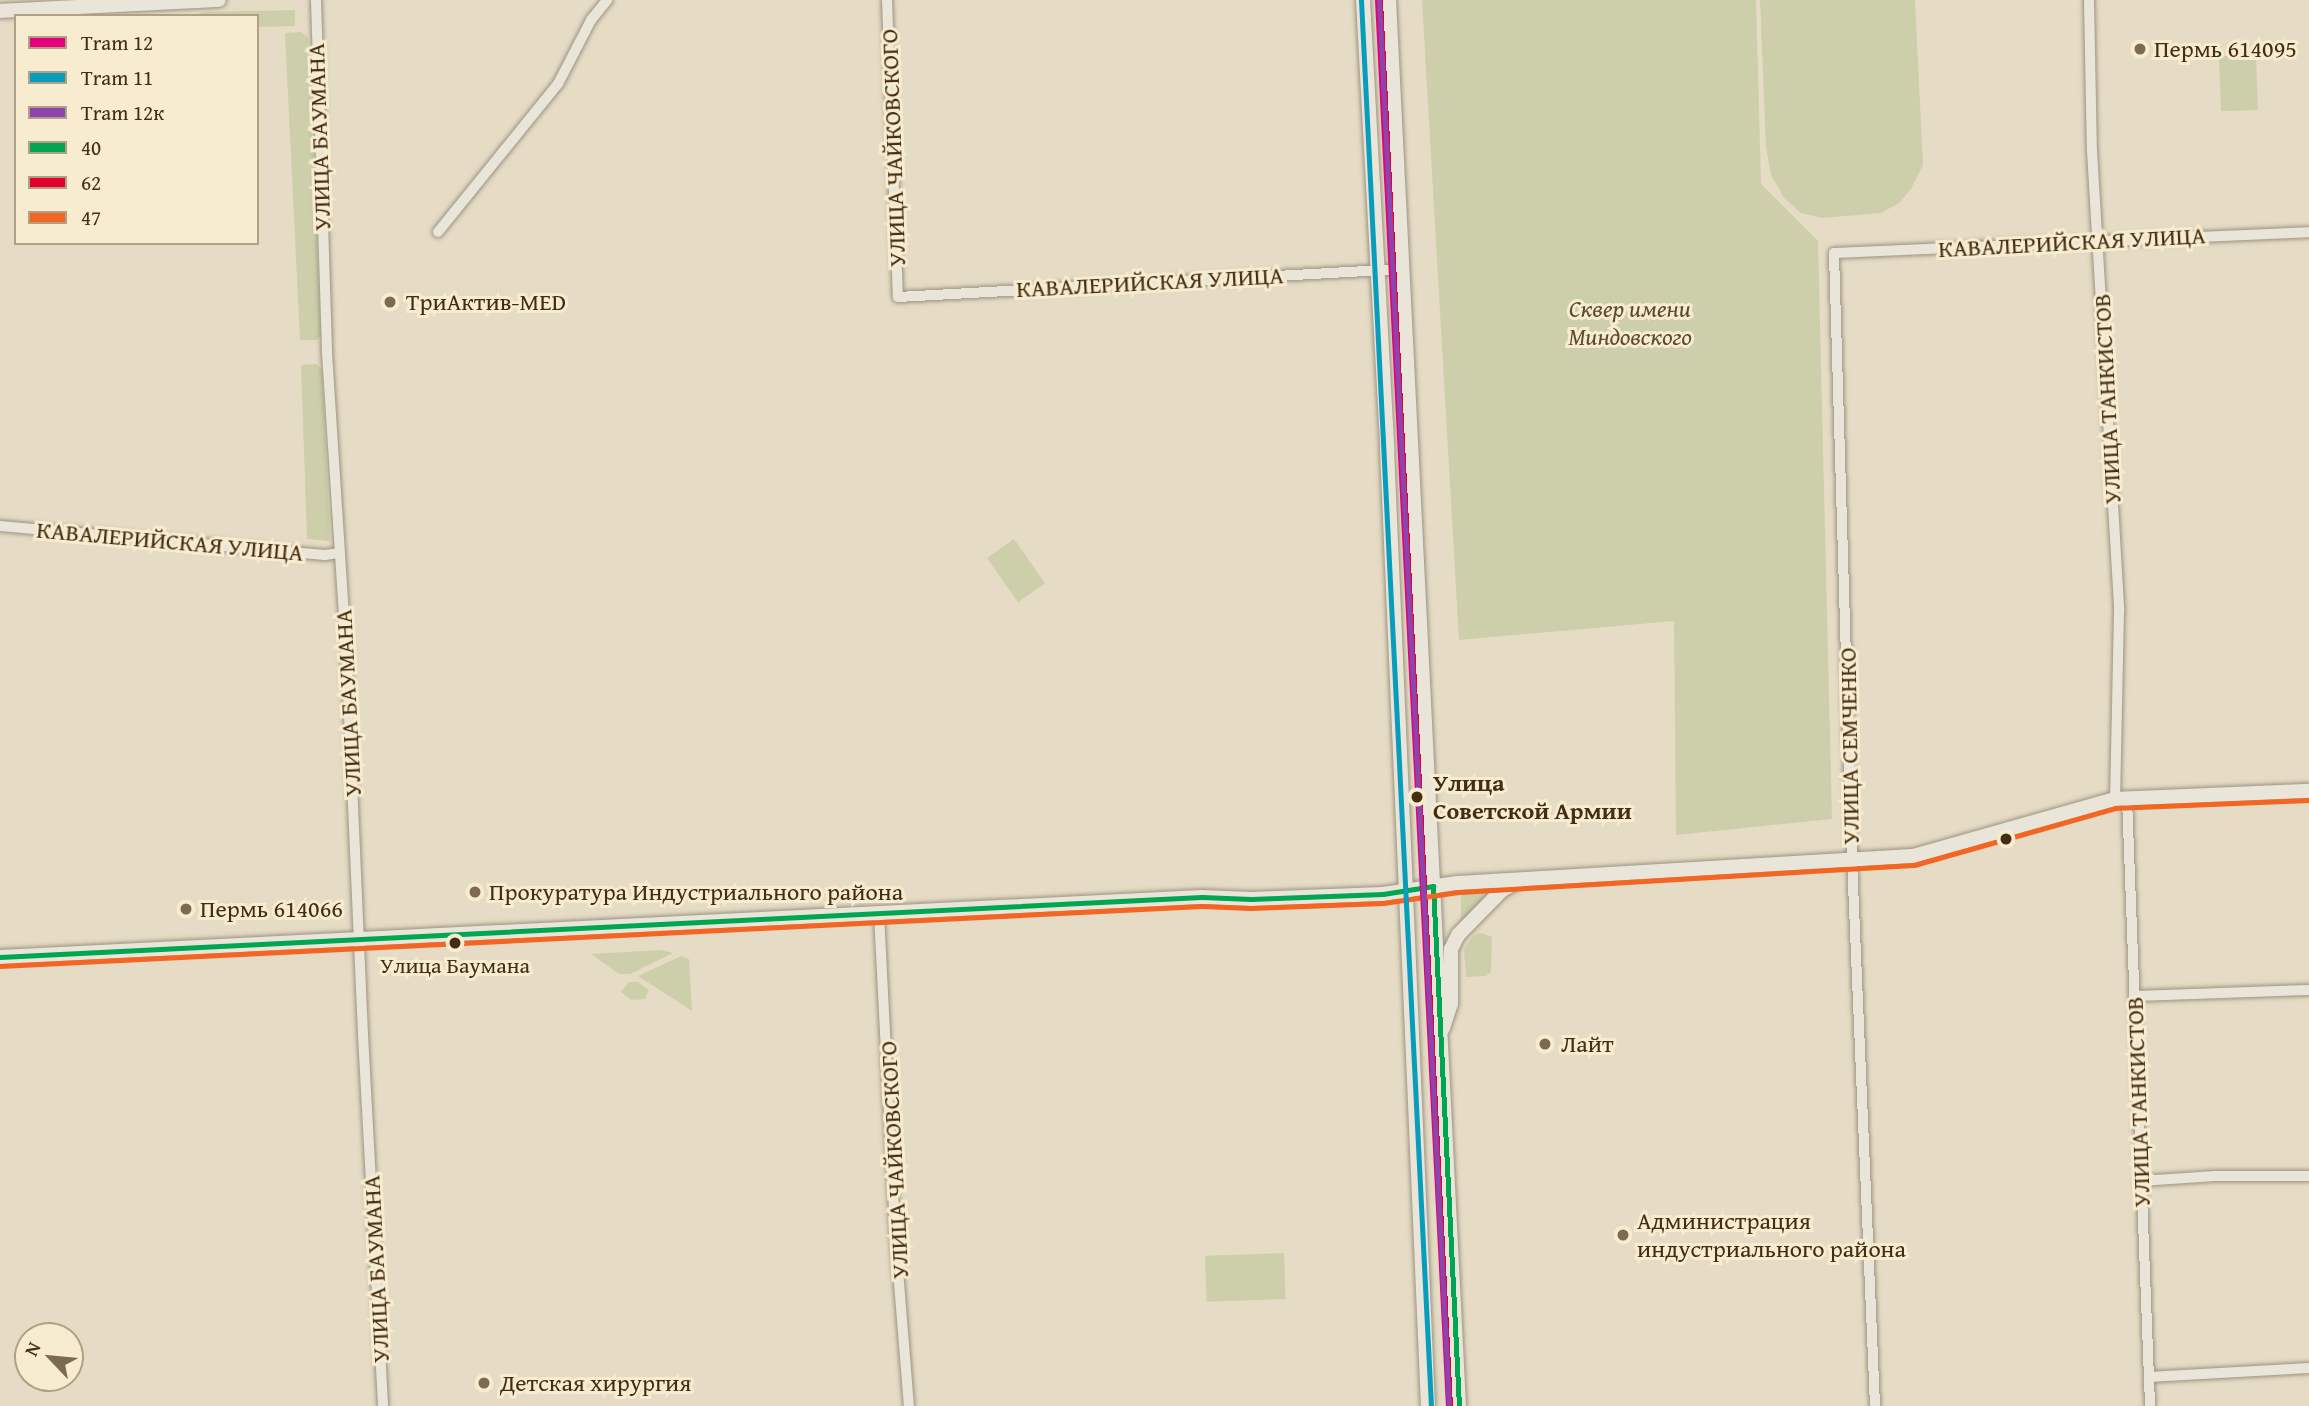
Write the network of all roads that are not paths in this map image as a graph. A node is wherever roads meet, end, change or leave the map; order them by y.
1 (219, 0) edge
2 (316, 0) edge
3 (607, 0) edge
4 (887, 0) edge
5 (1363, 0) edge
6 (1389, 0) edge
7 (2089, 0) edge
8 (0, 11) edge
9 (438, 232) dead end
10 (2309, 232) edge
11 (2098, 241) junction
12 (1834, 253) joint
13 (1402, 269) junction
14 (1377, 270) junction
15 (898, 297) joint
16 (0, 526) edge
17 (340, 554) junction
18 (2309, 791) edge
19 (2121, 798) junction
20 (1852, 860) junction
21 (1518, 881) junction
22 (1433, 886) junction
23 (1407, 890) junction
24 (879, 914) junction
25 (359, 940) junction
26 (0, 957) edge
27 (2309, 990) edge
28 (2134, 996) junction
29 (1441, 1036) junction
30 (2309, 1176) edge
31 (2141, 1181) junction
32 (2309, 1368) edge
33 (2149, 1377) junction
34 (383, 1406) edge
35 (909, 1406) edge
36 (1428, 1406) edge
37 (1459, 1406) edge
38 (1875, 1406) edge
39 (2150, 1406) edge

1 - 8 main road
2 - 17 street, УЛИЦА БАУМАНА
3 - 9 street
4 - 15 street, УЛИЦА ЧАЙКОВСКОГО
5 - 14 main road
6 - 13 main road
7 - 11 street, УЛИЦА ТАНКИСТОВ
10 - 11 street, КАВАЛЕРИЙСКАЯ УЛИЦА
11 - 12 street, КАВАЛЕРИЙСКАЯ УЛИЦА
11 - 19 street, УЛИЦА ТАНКИСТОВ
12 - 20 street, УЛИЦА СЕМЧЕНКО
13 - 14 street, КАВАЛЕРИЙСКАЯ УЛИЦА
13 - 22 main road
14 - 15 street, КАВАЛЕРИЙСКАЯ УЛИЦА
14 - 23 main road
16 - 17 street, КАВАЛЕРИЙСКАЯ УЛИЦА
17 - 25 street, УЛИЦА БАУМАНА
18 - 19 main road
19 - 20 main road
19 - 28 street, УЛИЦА ТАНКИСТОВ
20 - 21 main road
20 - 38 street, УЛИЦА СЕМЧЕНКО
21 - 22 main road
21 - 29 main road
22 - 23 main road
22 - 29 main road
23 - 24 main road
23 - 36 main road
24 - 25 main road
24 - 35 street, УЛИЦА ЧАЙКОВСКОГО
25 - 26 main road
25 - 34 street, УЛИЦА БАУМАНА
27 - 28 street
28 - 31 street, УЛИЦА ТАНКИСТОВ
29 - 37 main road
30 - 31 street
31 - 33 street, УЛИЦА ТАНКИСТОВ
32 - 33 street
33 - 39 street, УЛИЦА ТАНКИСТОВ

